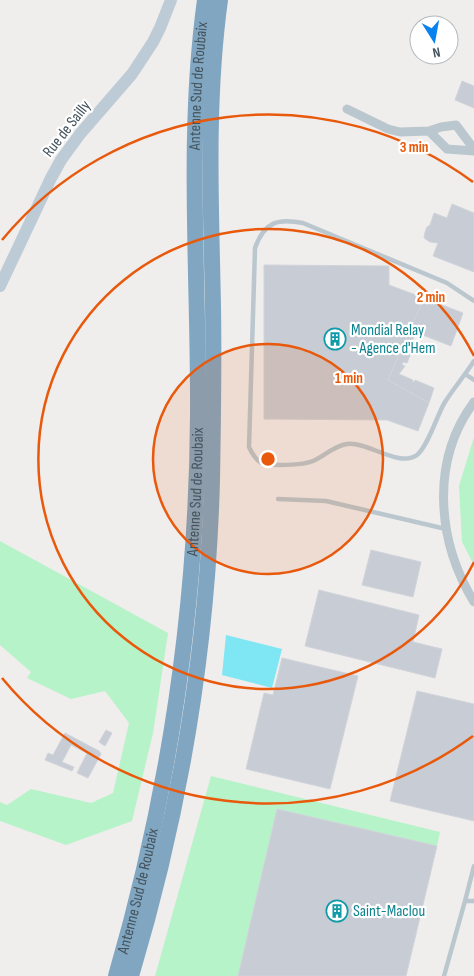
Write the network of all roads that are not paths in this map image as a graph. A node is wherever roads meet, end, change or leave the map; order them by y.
1 (171, 0) edge
2 (205, 0) edge
3 (220, 0) edge
4 (347, 109) dead end
5 (429, 131) junction
6 (474, 150) edge
7 (0, 286) edge
8 (474, 301) edge
9 (474, 361) edge
10 (465, 374) junction
11 (474, 380) edge
12 (474, 402) edge
13 (278, 499) dead end
14 (446, 529) junction
15 (474, 602) edge
16 (474, 866) edge
17 (465, 901) junction
18 (474, 901) edge
19 (142, 936) junction
20 (116, 976) edge
21 (131, 976) edge
22 (139, 976) edge
23 (444, 976) edge

1 - 7 street, Rue de Sailly
2 - 20 highway, Antenne Sud de Roubaix
3 - 19 highway, Antenne Sud de Roubaix
4 - 5 street
5 - 6 street
5 - 6 street
8 - 10 lane
9 - 10 lane
10 - 11 lane
12 - 14 street
13 - 14 lane
14 - 15 street
16 - 17 lane
17 - 18 lane
17 - 23 lane
19 - 21 highway, Antenne Sud de Roubaix
19 - 22 highway

